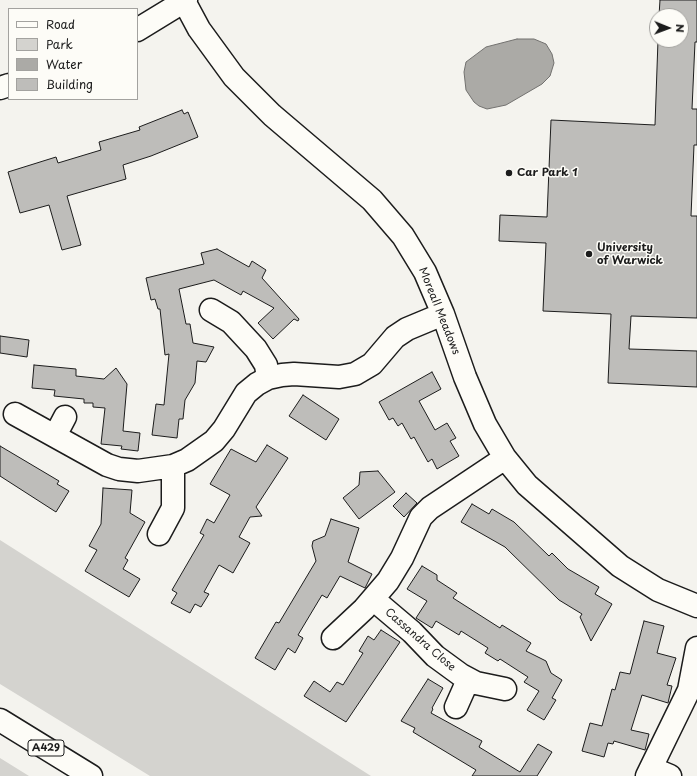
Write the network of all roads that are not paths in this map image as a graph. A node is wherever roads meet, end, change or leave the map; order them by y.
1 (185, 1) edge
2 (138, 29) edge
3 (211, 310) dead end
4 (443, 314) junction
5 (268, 378) junction
6 (15, 414) dead end
7 (505, 458) junction
8 (173, 466) junction
9 (159, 534) dead end
10 (373, 599) junction
11 (697, 606) edge
12 (333, 638) dead end
13 (697, 648) edge
14 (468, 680) junction
15 (504, 689) dead end
16 (456, 707) dead end
17 (0, 720) edge
18 (656, 773) edge
19 (92, 776) edge

1 - 2 street
1 - 4 street, Moreall Meadows
3 - 5 street
4 - 5 street
4 - 7 street, Moreall Meadows
5 - 8 street
6 - 8 street
7 - 10 street
7 - 11 street, Moreall Meadows
8 - 9 street
10 - 12 street
10 - 14 street, Cassandra Close
13 - 18 street
14 - 15 street, Cassandra Close
14 - 16 street
17 - 19 street, A429

